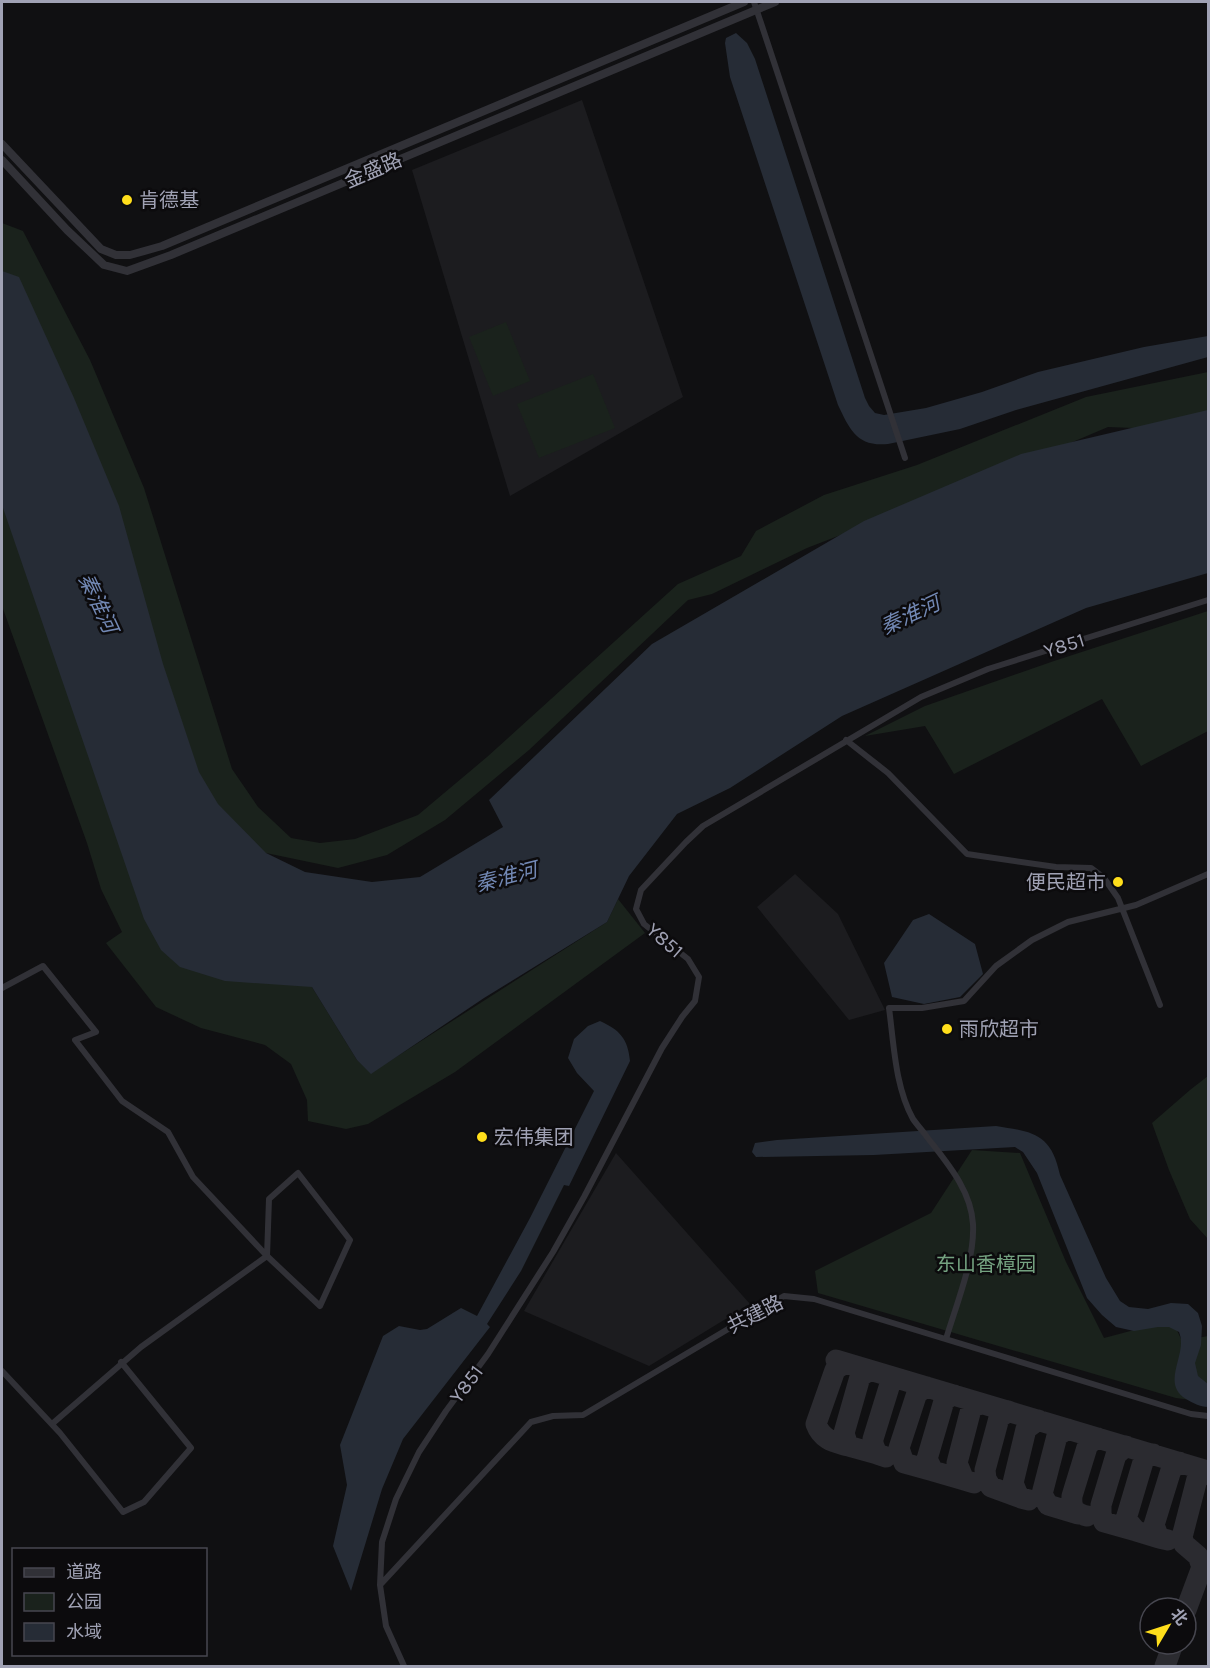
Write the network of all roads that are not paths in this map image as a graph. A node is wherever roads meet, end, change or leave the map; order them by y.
1 (744, 2) edge
2 (776, 2) edge
3 (755, 5) edge
4 (2, 144) edge
5 (2, 160) edge
6 (905, 458) dead end
7 (1209, 600) edge
8 (846, 740) junction
9 (1209, 874) edge
10 (1122, 909) junction
11 (2, 988) edge
12 (1160, 1005) dead end
13 (267, 1257) junction
14 (946, 1339) junction
15 (121, 1362) junction
16 (2, 1371) edge
17 (1209, 1416) edge
18 (52, 1424) junction
19 (380, 1585) junction
20 (404, 1666) edge

1 - 4 street, 金盛路
2 - 3 street, 金盛路
3 - 5 street, 金盛路
3 - 6 street
7 - 8 street, Y851
8 - 10 street
8 - 19 street, Y851
9 - 10 street
10 - 12 street
10 - 14 street
11 - 13 street
13 - 13 street
13 - 15 street
14 - 17 street, 共建路
14 - 19 street, 共建路
15 - 18 street
15 - 18 street
16 - 18 street
19 - 20 street, Y851

